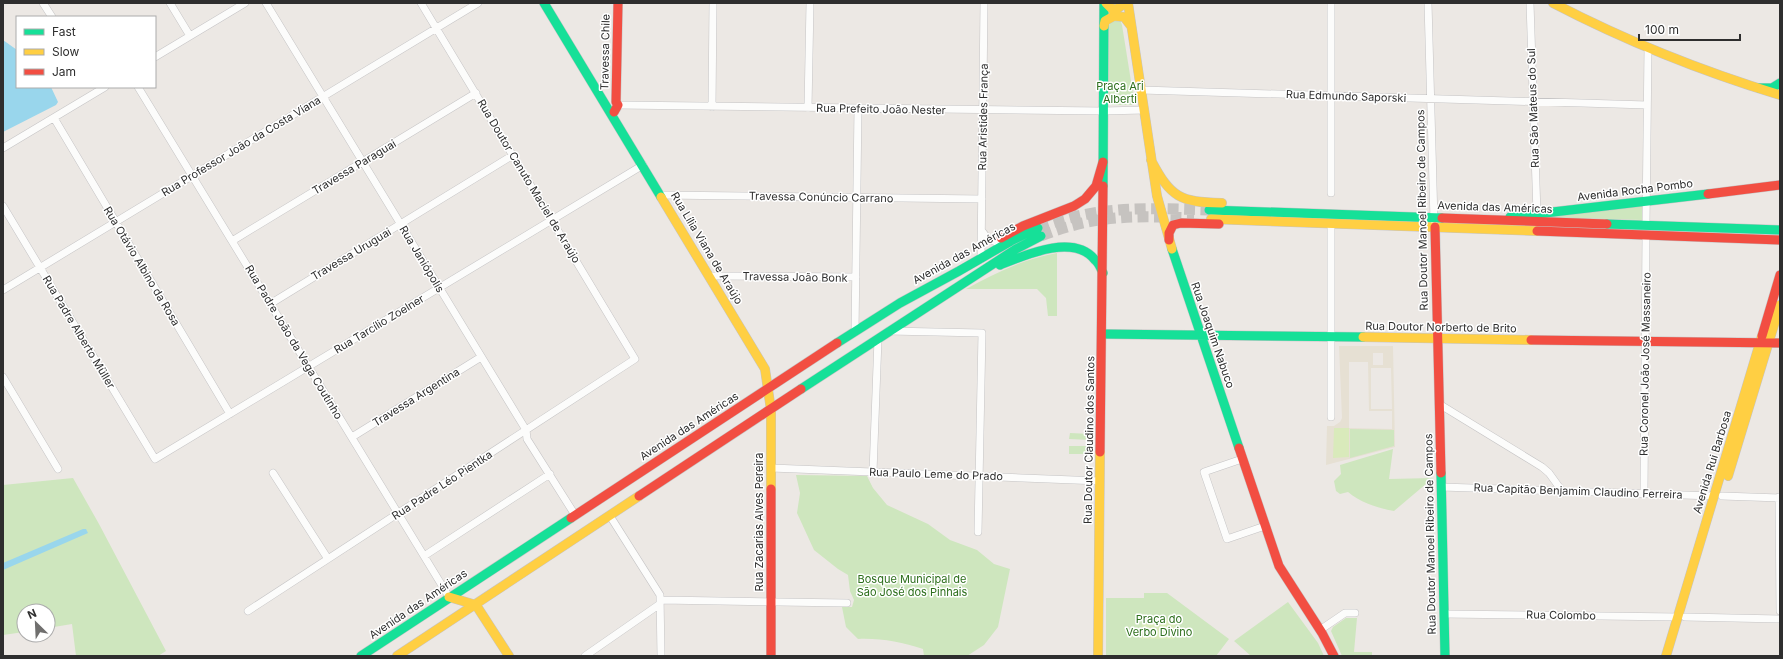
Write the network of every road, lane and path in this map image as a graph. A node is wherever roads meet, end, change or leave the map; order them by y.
1 (43, 3) edge
2 (170, 3) edge
3 (245, 3) edge
4 (266, 3) edge
5 (421, 3) edge
6 (478, 3) edge
7 (544, 3) edge
8 (618, 3) edge
9 (713, 3) edge
10 (810, 3) edge
11 (984, 3) edge
12 (1105, 3) edge
13 (1126, 3) edge
14 (1331, 3) edge
15 (1428, 3) edge
16 (1530, 3) edge
17 (1554, 3) edge
18 (51, 16) edge
19 (1104, 26) junction
20 (1131, 26) junction
21 (437, 28) junction
22 (190, 36) junction
23 (1648, 48) junction
24 (156, 56) edge
25 (1780, 82) edge
26 (139, 88) edge
27 (1759, 88) junction
28 (95, 90) edge
29 (1141, 90) junction
30 (476, 93) junction
31 (1780, 94) edge
32 (1331, 95) junction
33 (323, 97) junction
34 (1431, 98) junction
35 (1533, 101) junction
36 (610, 105) junction
37 (1647, 105) junction
38 (712, 107) junction
39 (808, 108) junction
40 (858, 108) junction
41 (983, 110) junction
42 (1144, 110) junction
43 (1103, 111) junction
44 (54, 118) junction
45 (3, 148) edge
46 (513, 155) junction
47 (1151, 160) junction
48 (363, 161) junction
49 (1103, 162) junction
50 (643, 165) junction
51 (192, 176) junction
52 (1780, 185) edge
53 (1331, 193) dead end
54 (661, 195) junction
55 (857, 197) junction
56 (982, 199) junction
57 (1647, 201) junction
58 (3, 206) edge
59 (1210, 214) tunnel mouth
60 (1537, 214) junction
61 (1434, 217) junction
62 (1312, 218) junction
63 (1492, 219) junction
64 (552, 220) junction
65 (116, 222) junction
66 (1331, 223) junction
67 (401, 224) junction
68 (1646, 225) junction
69 (1434, 227) junction
70 (1780, 230) edge
71 (982, 231) junction
72 (1646, 235) junction
73 (1169, 240) junction
74 (1780, 240) edge
75 (232, 241) junction
76 (996, 242) junction
77 (983, 258) junction
78 (40, 267) junction
79 (1103, 273) junction
80 (1780, 274) edge
81 (977, 275) junction
82 (710, 276) junction
83 (856, 277) junction
84 (440, 288) junction
85 (3, 290) edge
86 (270, 304) junction
87 (1780, 306) edge
88 (889, 331) junction
89 (855, 332) junction
90 (1102, 334) junction
91 (1201, 336) junction
92 (1331, 337) junction
93 (878, 339) junction
94 (1437, 339) junction
95 (1645, 342) junction
96 (1764, 343) junction
97 (1780, 343) edge
98 (481, 356) junction
99 (636, 359) joint
100 (308, 367) junction
101 (3, 377) edge
102 (769, 389) junction
103 (1439, 404) junction
104 (771, 410) junction
105 (230, 414) junction
106 (1332, 417) dead end
107 (526, 430) junction
108 (352, 437) junction
109 (156, 459) joint
110 (1242, 459) junction
111 (771, 468) junction
112 (58, 469) dead end
113 (873, 472) junction
114 (273, 473) dead end
115 (550, 474) junction
116 (979, 476) junction
117 (1100, 481) junction
118 (1441, 487) junction
119 (1562, 491) junction
120 (1644, 493) junction
121 (1718, 496) junction
122 (1779, 498) edge
123 (398, 513) junction
124 (575, 515) junction
125 (610, 516) junction
126 (1265, 526) junction
127 (978, 532) dead end
128 (424, 556) junction
129 (328, 559) junction
130 (449, 597) junction
131 (660, 602) junction
132 (771, 602) junction
133 (847, 603) dead end
134 (476, 605) junction
135 (248, 611) dead end
136 (1780, 611) edge
137 (1355, 613) dead end
138 (1444, 614) junction
139 (1681, 617) junction
140 (1780, 619) edge
141 (1320, 630) junction
142 (361, 656) edge
143 (397, 656) edge
144 (509, 656) edge
145 (585, 656) edge
146 (661, 656) edge
147 (771, 656) edge
148 (1098, 656) edge
149 (1334, 656) edge
150 (1445, 656) edge
151 (1666, 656) edge
152 (1673, 656) edge

1 - 18 street
2 - 22 street
3 - 22 street
4 - 33 street, Rua Janiópolis
5 - 21 street, Rua Doutor Canuto Maciel de Araújo
6 - 21 street, Rua Professor João da Costa Viana
7 - 36 main road, Rua Lília Viana de Araújo
8 - 36 main road, Travessa Chile
9 - 38 street
10 - 39 street
11 - 41 street, Rua Aristides França
12 - 13 main road
12 - 19 main road, Rua Doutor Claudino dos Santos
13 - 20 main road, Rua Joaquim Nabuco
14 - 32 street
15 - 34 street, Rua Doutor Manoel Ribeiro de Campos
16 - 35 street, Rua São Mateus do Sul
17 - 23 main road
19 - 20 main road
19 - 43 main road, Rua Doutor Claudino dos Santos
20 - 29 main road, Rua Joaquim Nabuco
21 - 30 street, Rua Doutor Canuto Maciel de Araújo
21 - 33 street, Rua Professor João da Costa Viana
22 - 24 street
23 - 27 main road
23 - 37 street
25 - 27 main road
26 - 51 street, Rua Padre João da Vega Coutinho
27 - 31 main road
28 - 44 street
29 - 32 street, Rua Edmundo Saporski
29 - 42 main road, Rua Joaquim Nabuco
30 - 46 street, Rua Doutor Canuto Maciel de Araújo
30 - 48 street, Travessa Paraguai
32 - 34 street, Rua Edmundo Saporski
32 - 53 street
33 - 48 street, Rua Janiópolis
33 - 51 street, Rua Professor João da Costa Viana
34 - 35 street, Rua Edmundo Saporski
34 - 61 street, Rua Doutor Manoel Ribeiro de Campos
35 - 37 street, Rua Edmundo Saporski
35 - 60 street, Rua São Mateus do Sul
36 - 38 street, Rua Prefeito João Nester
36 - 50 main road, Rua Lília Viana de Araújo
37 - 57 street
38 - 39 street, Rua Prefeito João Nester
39 - 40 street, Rua Prefeito João Nester
40 - 41 street, Rua Prefeito João Nester
40 - 55 street
41 - 43 street, Rua Prefeito João Nester
41 - 56 street, Rua Aristides França
42 - 43 street, Rua Prefeito João Nester
42 - 47 main road, Rua Joaquim Nabuco
43 - 49 main road, Rua Doutor Claudino dos Santos
44 - 45 street
44 - 65 street, Rua Otávio Albino da Rosa
46 - 64 street, Rua Doutor Canuto Maciel de Araújo
46 - 67 street, Travessa Uruguai
47 - 62 main road
47 - 73 main road, Rua Joaquim Nabuco
48 - 67 street, Rua Janiópolis
48 - 75 street, Travessa Paraguai
49 - 76 main road
49 - 79 main road, Rua Doutor Claudino dos Santos
50 - 54 main road, Rua Lília Viana de Araújo
50 - 64 street, Rua Tarcílio Zoelner
51 - 65 street, Rua Professor João da Costa Viana
51 - 75 street, Rua Padre João da Vega Coutinho
52 - 57 main road, Avenida Rocha Pombo
54 - 55 street, Travessa Conúncio Carrano
54 - 82 main road, Rua Lília Viana de Araújo
55 - 56 street, Travessa Conúncio Carrano
55 - 83 street
56 - 71 street, Rua Aristides França
57 - 60 main road, Avenida Rocha Pombo
57 - 68 street
58 - 78 street, Rua Padre Alberto Müller
59 - 62 main road, Avenida das Américas
60 - 63 main road, Avenida Rocha Pombo
61 - 62 main road, Avenida das Américas
61 - 63 main road, Avenida das Américas
61 - 69 street, Rua Doutor Manoel Ribeiro de Campos
62 - 66 main road, Avenida das Américas
62 - 73 main road
63 - 68 main road, Avenida das Américas
64 - 84 street, Rua Tarcílio Zoelner
64 - 99 street, Rua Doutor Canuto Maciel de Araújo
65 - 78 street, Rua Professor João da Costa Viana
65 - 105 street, Rua Otávio Albino da Rosa
66 - 69 main road, Avenida das Américas
66 - 92 street
67 - 84 street, Rua Janiópolis
67 - 86 street, Travessa Uruguai
68 - 70 main road, Avenida das Américas
69 - 72 main road, Avenida das Américas
69 - 94 main road, Rua Doutor Manoel Ribeiro de Campos
71 - 76 street
71 - 77 street, Rua Aristides França
72 - 74 main road, Avenida das Américas
72 - 95 street, Rua Coronel João José Massaneiro
73 - 91 main road, Rua Joaquim Nabuco
75 - 86 street, Rua Padre João da Vega Coutinho
76 - 77 main road
77 - 81 main road, Avenida das Américas
77 - 89 main road, Avenida das Américas
78 - 85 street, Rua Professor João da Costa Viana
78 - 109 street, Rua Padre Alberto Müller
79 - 81 main road
79 - 90 main road, Rua Doutor Claudino dos Santos
80 - 96 main road, Avenida Rui Barbosa
81 - 88 main road, Avenida das Américas
82 - 83 street, Travessa João Bonk
82 - 102 main road, Rua Lília Viana de Araújo
83 - 89 street
84 - 98 street, Rua Janiópolis
84 - 100 street, Rua Tarcílio Zoelner
86 - 100 street, Rua Padre João da Vega Coutinho
87 - 96 main road, Avenida Rui Barbosa
88 - 93 main road, Avenida das Américas
88 - 116 street
89 - 102 main road, Avenida das Américas
90 - 91 main road, Rua Doutor Norberto de Brito
90 - 117 main road, Rua Doutor Claudino dos Santos
91 - 92 main road, Rua Doutor Norberto de Brito
91 - 110 main road, Rua Joaquim Nabuco
92 - 94 main road, Rua Doutor Norberto de Brito
92 - 106 street
93 - 104 main road, Avenida das Américas
93 - 113 street
94 - 95 main road, Rua Doutor Norberto de Brito
94 - 103 main road, Rua Doutor Manoel Ribeiro de Campos
95 - 96 main road, Rua Doutor Norberto de Brito
95 - 120 street, Rua Coronel João José Massaneiro
96 - 97 main road, Rua Doutor Norberto de Brito
96 - 121 main road, Avenida Rui Barbosa
98 - 107 street, Rua Janiópolis
98 - 108 street, Travessa Argentina
99 - 107 street, Rua Padre Léo Pientka
100 - 105 street, Rua Tarcílio Zoelner
100 - 108 street, Rua Padre João da Vega Coutinho
101 - 112 street
102 - 104 main road, Rua Zacarias Alves Pereira
102 - 124 main road, Avenida das Américas
103 - 118 main road, Rua Doutor Manoel Ribeiro de Campos
103 - 119 street
104 - 111 main road, Rua Zacarias Alves Pereira
104 - 125 main road, Avenida das Américas
105 - 109 street, Rua Tarcílio Zoelner
107 - 115 street, Rua Janiópolis
107 - 123 street, Rua Padre Léo Pientka
108 - 123 street, Rua Padre João da Vega Coutinho
110 - 126 main road, Rua Joaquim Nabuco
110 - 126 street
111 - 113 street, Rua Paulo Leme do Prado
111 - 132 main road, Rua Zacarias Alves Pereira
113 - 116 street, Rua Paulo Leme do Prado
114 - 129 street
115 - 124 street, Rua Janiópolis
115 - 128 street
116 - 117 street, Rua Paulo Leme do Prado
116 - 127 street
117 - 148 main road, Rua Doutor Claudino dos Santos
118 - 119 street, Rua Capitão Benjamim Claudino Ferreira
118 - 138 main road, Rua Doutor Manoel Ribeiro de Campos
119 - 120 street, Rua Capitão Benjamim Claudino Ferreira
120 - 121 street, Rua Capitão Benjamim Claudino Ferreira
121 - 122 street, Rua Capitão Benjamim Claudino Ferreira
121 - 139 main road, Avenida Rui Barbosa
122 - 136 street
123 - 128 street, Rua Padre João da Vega Coutinho
123 - 129 street, Rua Padre Léo Pientka
124 - 130 main road, Avenida das Américas
125 - 131 street
125 - 134 main road, Avenida das Américas
126 - 141 main road, Rua Joaquim Nabuco
128 - 130 street, Rua Padre João da Vega Coutinho
129 - 135 street, Rua Padre Léo Pientka
130 - 134 main road
130 - 142 main road, Avenida das Américas
131 - 132 street
131 - 145 street
131 - 146 street
132 - 133 street
132 - 147 main road, Rua Zacarias Alves Pereira
134 - 143 main road, Avenida das Américas
134 - 144 main road
137 - 141 street
138 - 139 street, Rua Colombo
138 - 150 main road, Rua Doutor Manoel Ribeiro de Campos
139 - 140 street, Rua Colombo
139 - 151 main road, Avenida Rui Barbosa
139 - 152 main road, Avenida Rui Barbosa
141 - 149 main road, Rua Joaquim Nabuco

